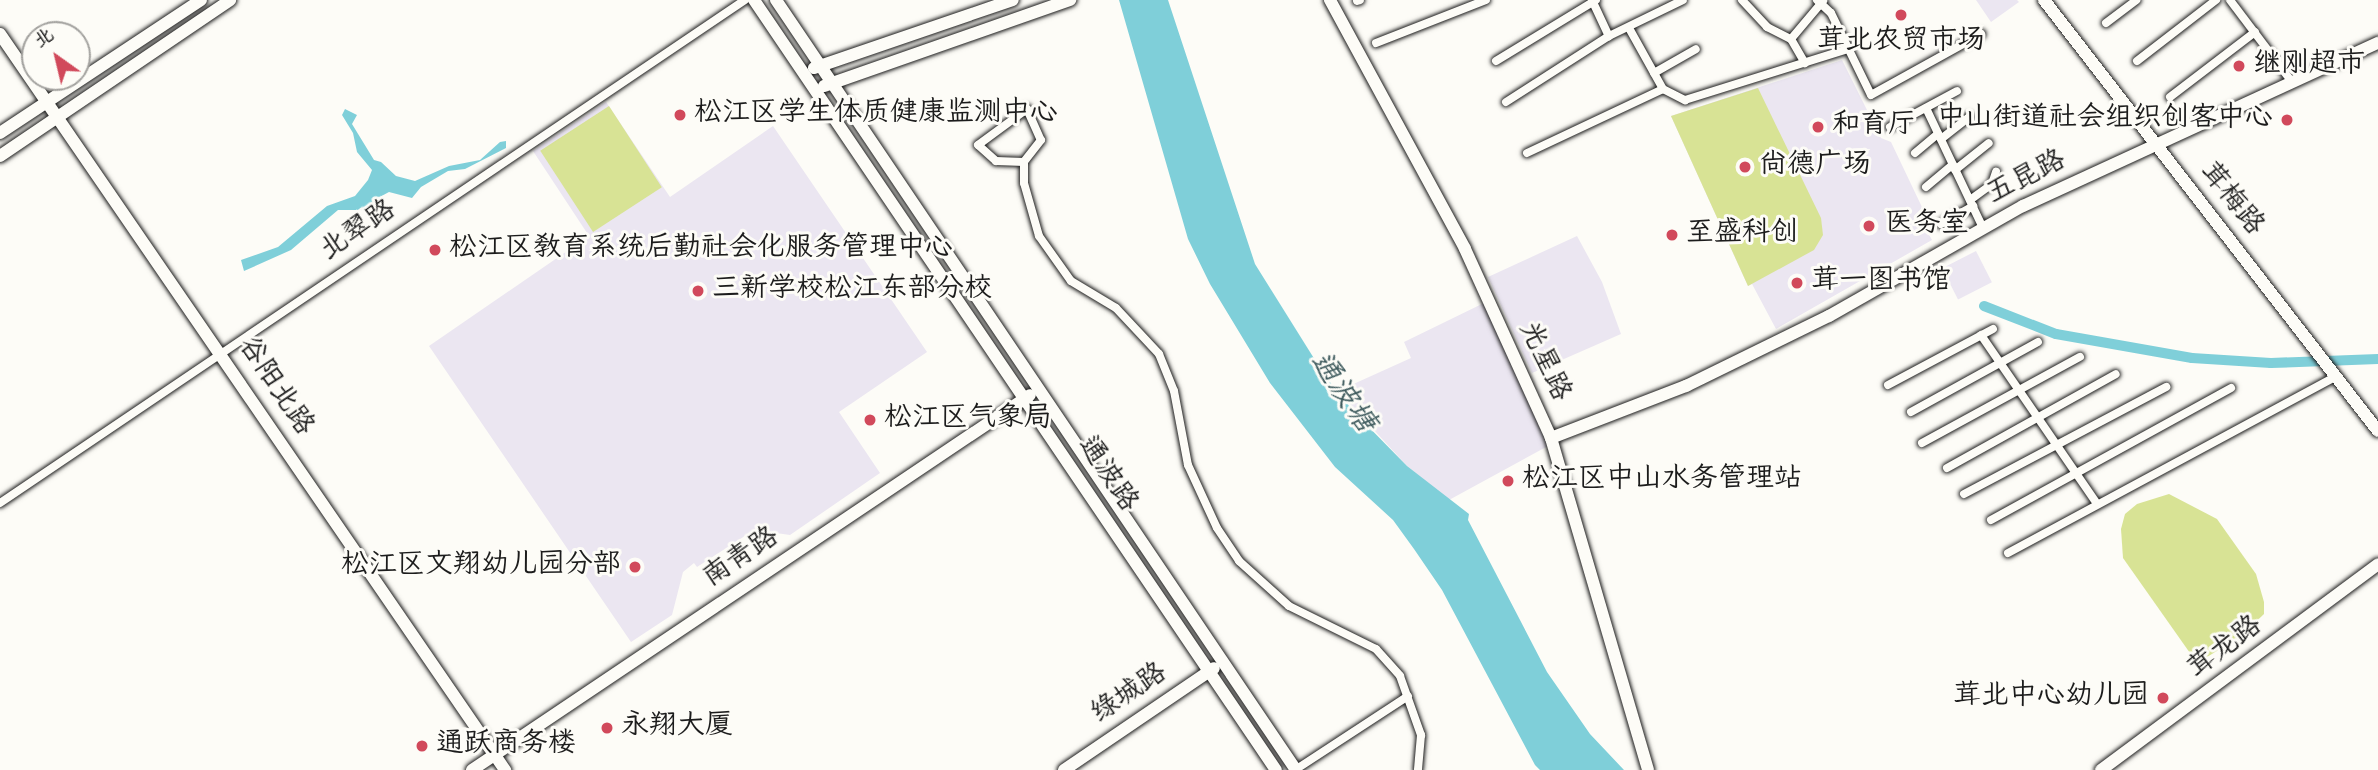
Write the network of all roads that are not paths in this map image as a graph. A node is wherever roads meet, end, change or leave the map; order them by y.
1 (201, 0) edge
2 (230, 0) edge
3 (776, 0) edge
4 (1013, 0) edge
5 (1070, 0) edge
6 (1330, 0) edge
7 (1486, 0) edge
8 (1683, 0) edge
9 (1742, 0) edge
10 (2044, 0) edge
11 (2136, 0) edge
12 (2216, 0) edge
13 (2230, 0) edge
14 (754, 1) edge
15 (1594, 1) edge
16 (1821, 1) edge
17 (2106, 23) dead end
18 (1629, 28) junction
19 (2255, 32) junction
20 (0, 34) edge
21 (1981, 34) dead end
22 (1609, 36) junction
23 (1791, 39) junction
24 (1376, 43) dead end
25 (2378, 43) edge
26 (1696, 49) dead end
27 (1848, 49) junction
28 (1496, 61) dead end
29 (2137, 61) dead end
30 (1805, 64) junction
31 (819, 66) junction
32 (803, 72) junction
33 (1654, 73) junction
34 (2292, 82) junction
35 (831, 83) junction
36 (814, 89) junction
37 (1663, 89) junction
38 (1957, 91) dead end
39 (2170, 97) dead end
40 (45, 102) junction
41 (1506, 102) dead end
42 (1926, 108) junction
43 (1969, 117) dead end
44 (56, 118) junction
45 (1890, 127) dead end
46 (0, 133) edge
47 (1940, 136) junction
48 (1989, 142) dead end
49 (2154, 144) junction
50 (1527, 153) dead end
51 (1915, 153) dead end
52 (0, 156) edge
53 (1024, 162) junction
54 (1954, 167) junction
55 (1996, 172) dead end
56 (1926, 187) dead end
57 (1971, 203) junction
58 (1941, 223) dead end
59 (1983, 228) junction
60 (1993, 329) dead end
61 (1981, 335) junction
62 (2038, 342) dead end
63 (222, 352) junction
64 (2080, 357) dead end
65 (1998, 362) junction
66 (2116, 374) dead end
67 (2335, 377) junction
68 (1888, 385) dead end
69 (2166, 387) dead end
70 (2231, 388) dead end
71 (1039, 389) junction
72 (2018, 391) junction
73 (1025, 398) junction
74 (1911, 412) dead end
75 (2038, 419) junction
76 (2378, 431) edge
77 (1551, 438) junction
78 (1922, 443) dead end
79 (2059, 445) junction
80 (1947, 468) dead end
81 (2076, 473) junction
82 (1964, 494) dead end
83 (0, 503) edge
84 (2097, 504) junction
85 (1991, 520) dead end
86 (2008, 553) dead end
87 (2378, 564) edge
88 (1224, 661) junction
89 (1210, 670) junction
90 (1408, 696) junction
91 (494, 754) junction
92 (472, 770) edge
93 (505, 770) edge
94 (1064, 770) edge
95 (1276, 770) edge
96 (1295, 770) edge
97 (1418, 770) edge
98 (1648, 770) edge
99 (2101, 770) edge

1 - 40 main road
2 - 44 main road
3 - 31 main road, 通波路
4 - 31 main road
5 - 35 main road
6 - 77 main road, 光星路
7 - 24 street
8 - 18 street
9 - 23 street
10 - 49 main road, 茸梅路
11 - 17 street
12 - 29 street
13 - 19 street
14 - 32 main road, 通波路
14 - 63 street, 北翠路
15 - 22 street
15 - 28 street
16 - 23 street
16 - 27 street
18 - 22 street
18 - 33 street
19 - 34 street
19 - 39 street
20 - 40 main road, 谷阳北路
21 - 27 street
22 - 41 street
23 - 30 street
25 - 34 main road, 五昆路
26 - 33 street
27 - 30 street
30 - 37 street
31 - 32 main road
31 - 35 main road, 通波路
32 - 36 main road, 通波路
33 - 37 street
34 - 49 main road, 五昆路
35 - 36 main road
35 - 71 main road, 通波路
36 - 73 main road, 通波路
37 - 50 street
38 - 42 street
40 - 44 main road, 谷阳北路
40 - 46 main road
42 - 45 street
42 - 47 street
43 - 47 street
44 - 52 main road
44 - 63 main road, 谷阳北路
47 - 51 street
47 - 54 street
48 - 54 street
49 - 59 main road, 五昆路
49 - 67 main road, 茸梅路
53 - 53 street
53 - 90 street
54 - 56 street
54 - 57 street
55 - 57 street
57 - 58 street
57 - 59 street
59 - 77 main road, 五昆路
60 - 61 street
61 - 65 street
61 - 68 street
62 - 65 street
63 - 83 street, 北翠路
63 - 91 main road, 谷阳北路
64 - 72 street
65 - 72 street
65 - 74 street
66 - 75 street
67 - 76 main road, 茸梅路
67 - 84 street
69 - 79 street
70 - 81 street
71 - 73 main road, 南青路
71 - 88 main road, 通波路
72 - 75 street
72 - 78 street
73 - 89 main road, 通波路
73 - 91 main road, 南青路
75 - 79 street
75 - 80 street
77 - 98 main road, 光星路
79 - 81 street
79 - 82 street
81 - 84 street
81 - 85 street
84 - 86 street
87 - 99 main road, 茸龙路
88 - 89 main road, 绿城路
88 - 96 main road, 通波路
89 - 94 main road, 绿城路
89 - 95 main road, 通波路
90 - 96 street
90 - 97 street
91 - 92 main road, 南青路
91 - 93 main road, 谷阳北路

